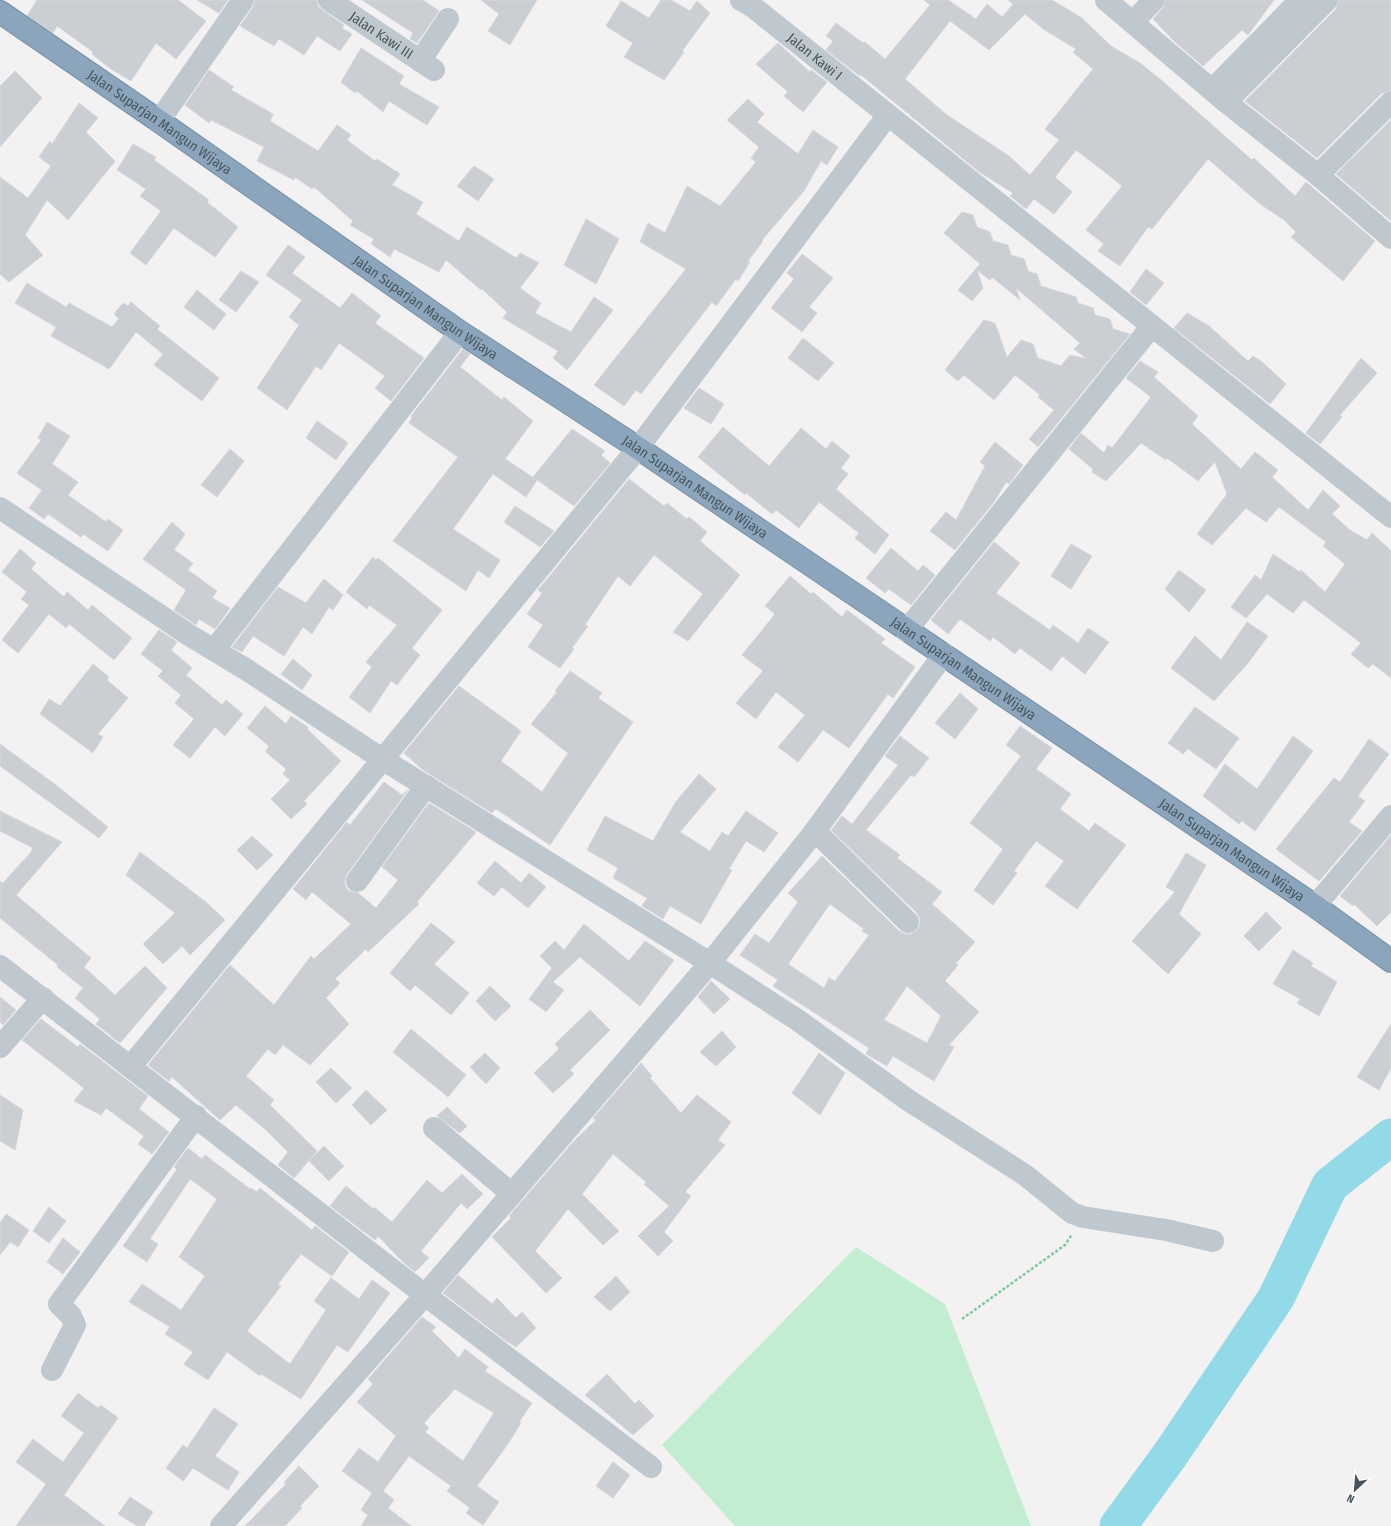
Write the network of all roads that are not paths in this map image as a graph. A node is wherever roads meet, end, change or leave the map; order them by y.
1 (243, 0) edge
2 (329, 0) edge
3 (741, 0) edge
4 (1106, 0) edge
5 (1154, 0) edge
6 (1300, 0) edge
7 (1327, 0) edge
8 (0, 12) edge
9 (448, 19) dead end
10 (1133, 22) junction
11 (1219, 96) junction
12 (1391, 102) edge
13 (888, 115) junction
14 (159, 121) junction
15 (1318, 175) junction
16 (1391, 238) edge
17 (1152, 326) junction
18 (460, 332) junction
19 (638, 448) junction
20 (0, 508) edge
21 (1391, 517) edge
22 (906, 631) junction
23 (214, 650) junction
24 (944, 654) junction
25 (382, 759) junction
26 (426, 786) junction
27 (1391, 816) edge
28 (815, 831) junction
29 (357, 881) dead end
30 (1314, 906) junction
31 (908, 922) dead end
32 (1391, 961) edge
33 (710, 963) junction
34 (0, 966) edge
35 (42, 998) junction
36 (0, 1047) edge
37 (131, 1066) junction
38 (196, 1116) junction
39 (434, 1128) dead end
40 (512, 1194) junction
41 (1213, 1240) dead end
42 (425, 1295) junction
43 (52, 1370) dead end
44 (651, 1467) dead end
45 (221, 1526) edge

1 - 14 street
2 - 9 street, Jalan Kawi III
3 - 13 street, Jalan Kawi I
4 - 10 street
5 - 10 street
6 - 11 street
7 - 11 street
8 - 14 highway, Jalan Suparjan Mangun Wijaya
10 - 11 street
11 - 15 street
12 - 15 street
13 - 17 street, Jalan Kawi I
13 - 19 street
14 - 18 highway, Jalan Suparjan Mangun Wijaya
15 - 16 street
17 - 21 street, Jalan Kawi I
17 - 22 street
18 - 19 highway, Jalan Suparjan Mangun Wijaya
18 - 23 street
19 - 22 highway, Jalan Suparjan Mangun Wijaya
19 - 25 street
20 - 23 street
22 - 24 highway, Jalan Suparjan Mangun Wijaya
23 - 25 street
24 - 28 street
24 - 30 highway, Jalan Suparjan Mangun Wijaya
25 - 26 street
25 - 37 street
26 - 29 street
26 - 33 street
27 - 30 street
28 - 31 street
28 - 33 street
30 - 32 highway, Jalan Suparjan Mangun Wijaya
33 - 40 street
33 - 41 street
34 - 35 street
35 - 36 street
35 - 37 street
37 - 38 street
38 - 42 street
38 - 43 street
39 - 40 street
40 - 42 street
42 - 44 street
42 - 45 street

